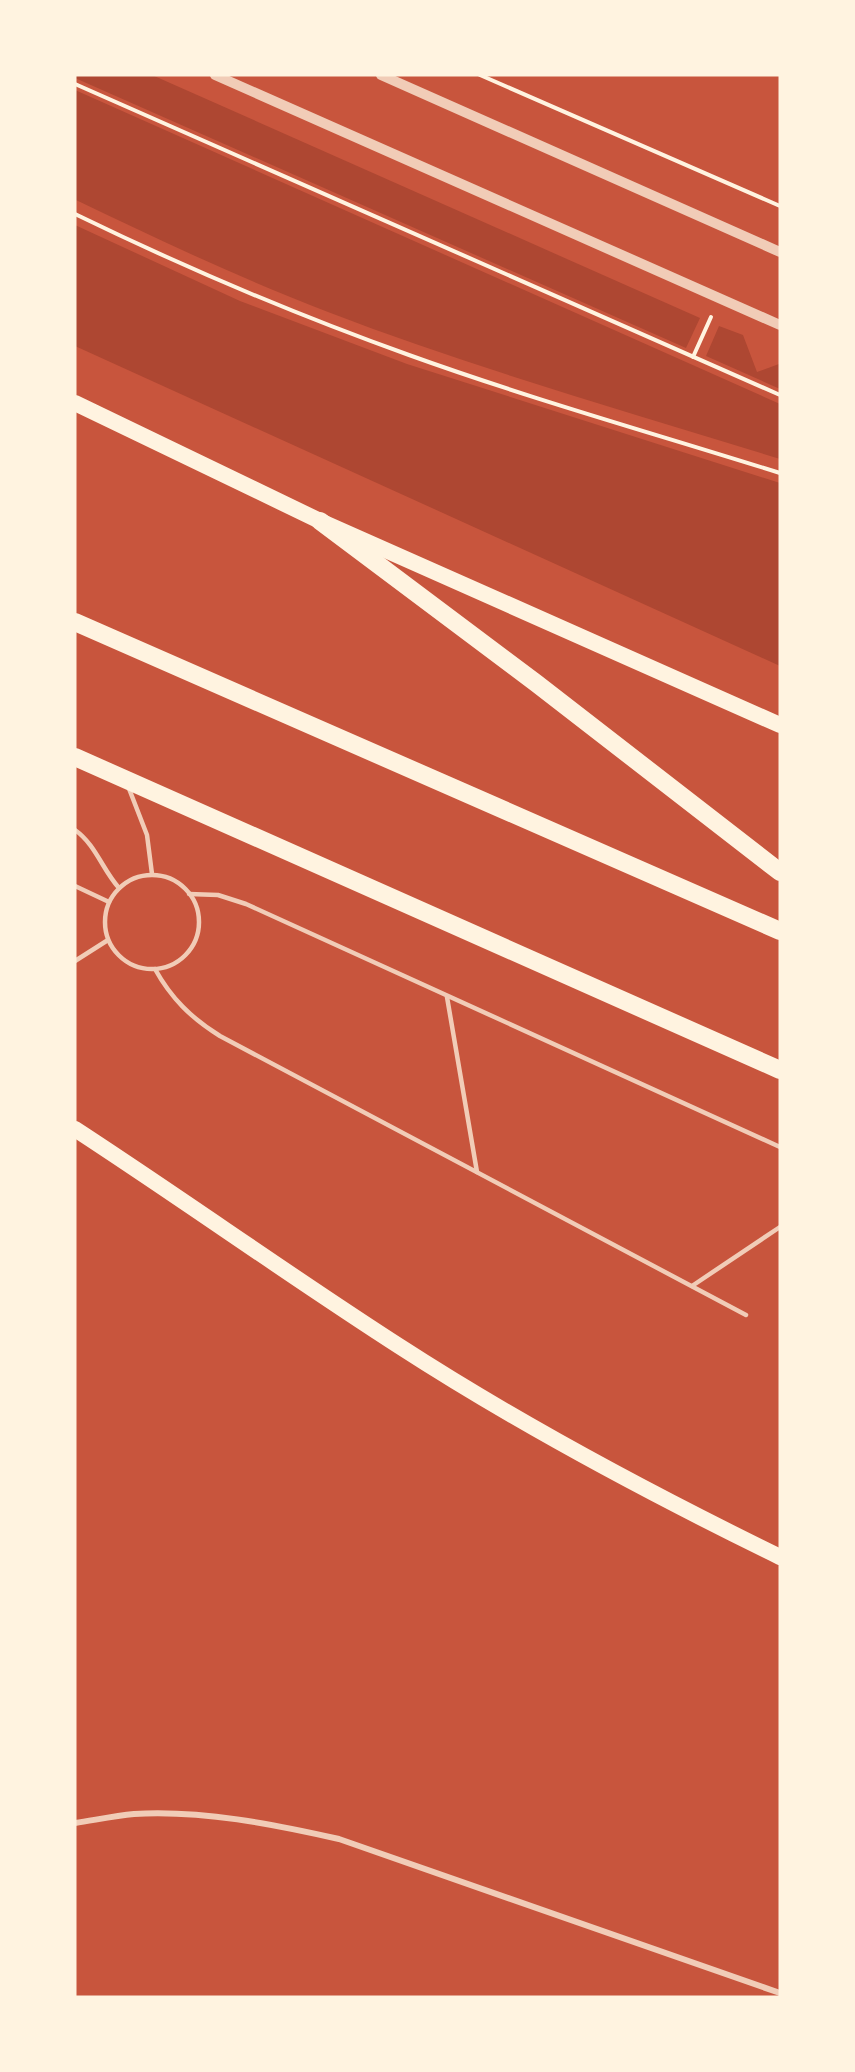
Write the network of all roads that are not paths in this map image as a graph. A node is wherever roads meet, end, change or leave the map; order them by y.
1 (215, 75) edge
2 (381, 75) edge
3 (780, 252) edge
4 (780, 325) edge
5 (75, 403) edge
6 (320, 521) junction
7 (75, 622) edge
8 (780, 725) edge
9 (75, 757) edge
10 (124, 779) junction
11 (75, 830) edge
12 (780, 872) edge
13 (152, 874) junction
14 (75, 886) edge
15 (119, 888) junction
16 (189, 894) junction
17 (109, 902) junction
18 (780, 931) edge
19 (108, 940) junction
20 (75, 961) edge
21 (155, 969) junction
22 (447, 997) junction
23 (780, 1070) edge
24 (75, 1130) edge
25 (780, 1147) edge
26 (477, 1172) junction
27 (780, 1227) edge
28 (692, 1286) junction
29 (746, 1315) dead end
30 (780, 1557) edge
31 (75, 1823) edge
32 (780, 1993) edge

1 - 4 street
2 - 3 street
5 - 6 highway
6 - 8 highway
6 - 12 highway
7 - 18 highway
9 - 10 highway
10 - 13 lane
10 - 23 highway
11 - 15 lane
13 - 15 lane
13 - 16 lane
14 - 17 lane
15 - 17 lane
16 - 21 lane
16 - 22 lane
17 - 19 lane
19 - 20 lane
19 - 21 lane
21 - 26 lane
22 - 25 lane
22 - 26 lane
24 - 30 highway
26 - 28 lane
27 - 28 lane
28 - 29 lane
31 - 32 street

